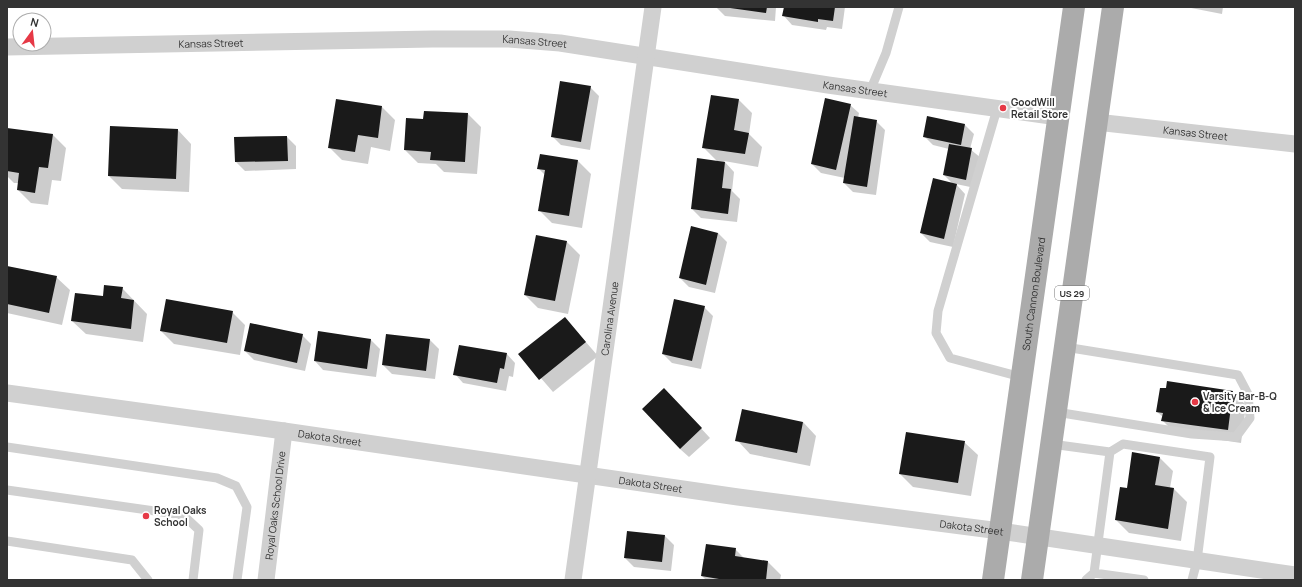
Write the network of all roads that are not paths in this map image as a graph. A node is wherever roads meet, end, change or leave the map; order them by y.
1 (653, 7) edge
2 (899, 7) edge
3 (1074, 7) edge
4 (1113, 7) edge
5 (7, 47) edge
6 (647, 57) junction
7 (870, 91) junction
8 (997, 109) junction
9 (1058, 117) junction
10 (1096, 122) junction
11 (1295, 144) edge
12 (1065, 347) junction
13 (1022, 377) junction
14 (7, 393) edge
15 (1056, 412) junction
16 (284, 431) junction
17 (1051, 444) junction
18 (7, 447) edge
19 (1110, 452) junction
20 (587, 474) junction
21 (7, 490) edge
22 (1000, 531) junction
23 (1038, 537) junction
24 (7, 541) edge
25 (1098, 546) junction
26 (1197, 561) junction
27 (1094, 573) junction
28 (1295, 575) edge
29 (148, 580) edge
30 (193, 580) edge
31 (237, 580) edge
32 (266, 580) edge
33 (572, 580) edge
34 (993, 580) edge
35 (1032, 580) edge
36 (1086, 580) edge
37 (1144, 580) edge
38 (1192, 580) edge

1 - 6 street, Carolina Avenue
2 - 7 lane
3 - 9 main road, South Cannon Boulevard
4 - 10 main road, US 29
5 - 6 street, Kansas Street
6 - 7 street, Kansas Street
6 - 20 street, Carolina Avenue
7 - 8 street, Kansas Street
8 - 9 street, Kansas Street
8 - 13 lane
9 - 13 main road, South Cannon Boulevard
10 - 11 street, Kansas Street
10 - 12 main road, US 29
12 - 15 main road, US 29
12 - 15 lane
13 - 22 main road, South Cannon Boulevard
14 - 16 street, Dakota Street
15 - 17 main road, US 29
16 - 20 street, Dakota Street
16 - 32 street, Royal Oaks School Drive
17 - 19 lane
17 - 23 main road, US 29
18 - 31 lane
19 - 25 lane
19 - 26 lane
20 - 22 street, Dakota Street
20 - 33 street, Carolina Avenue
21 - 30 lane
22 - 23 street, Dakota Street
22 - 34 main road, South Cannon Boulevard
23 - 25 street, Dakota Street
23 - 35 main road, US 29
24 - 29 lane
25 - 26 street, Dakota Street
25 - 27 lane
26 - 28 street, Dakota Street
26 - 38 lane
27 - 36 lane
27 - 37 lane

